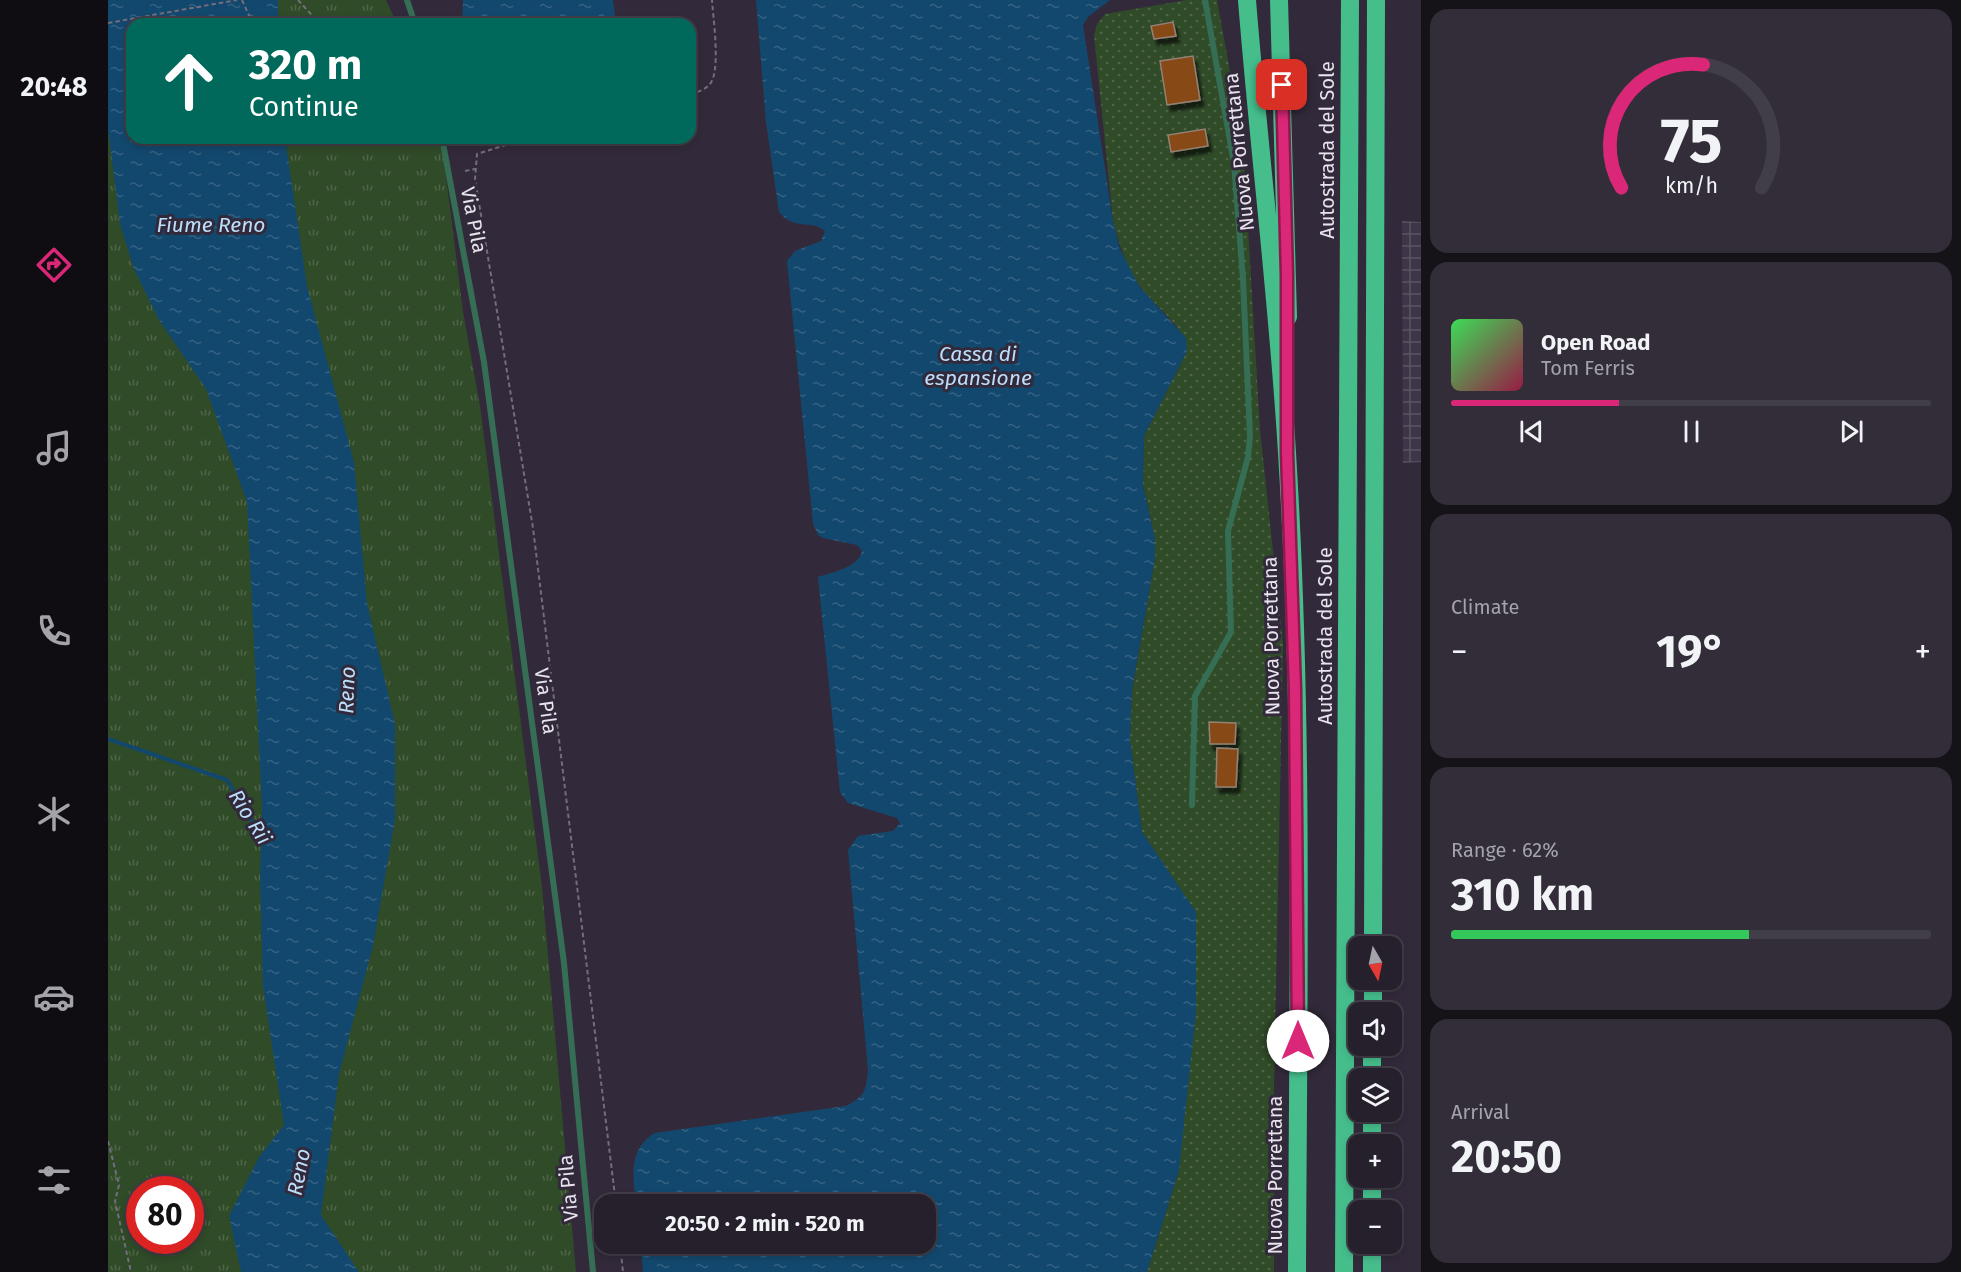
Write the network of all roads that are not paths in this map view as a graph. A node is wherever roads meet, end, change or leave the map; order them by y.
1 (407, 0) edge
2 (1204, 0) edge
3 (1247, 0) edge
4 (1279, 0) edge
5 (1350, 0) edge
6 (1376, 0) edge
7 (413, 18) edge
8 (443, 144) edge
9 (1287, 453) junction
10 (1192, 805) dead end
11 (1373, 936) edge
12 (1372, 1254) edge
13 (593, 1272) edge
14 (1297, 1272) edge
15 (1344, 1272) edge
16 (1372, 1272) edge

1 - 7 lane
2 - 10 lane
3 - 9 highway, Nuova Porrettana
4 - 9 highway
5 - 15 highway, Autostrada del Sole
6 - 11 highway
8 - 13 lane, Via Pila
9 - 14 highway, Nuova Porrettana
12 - 16 highway

